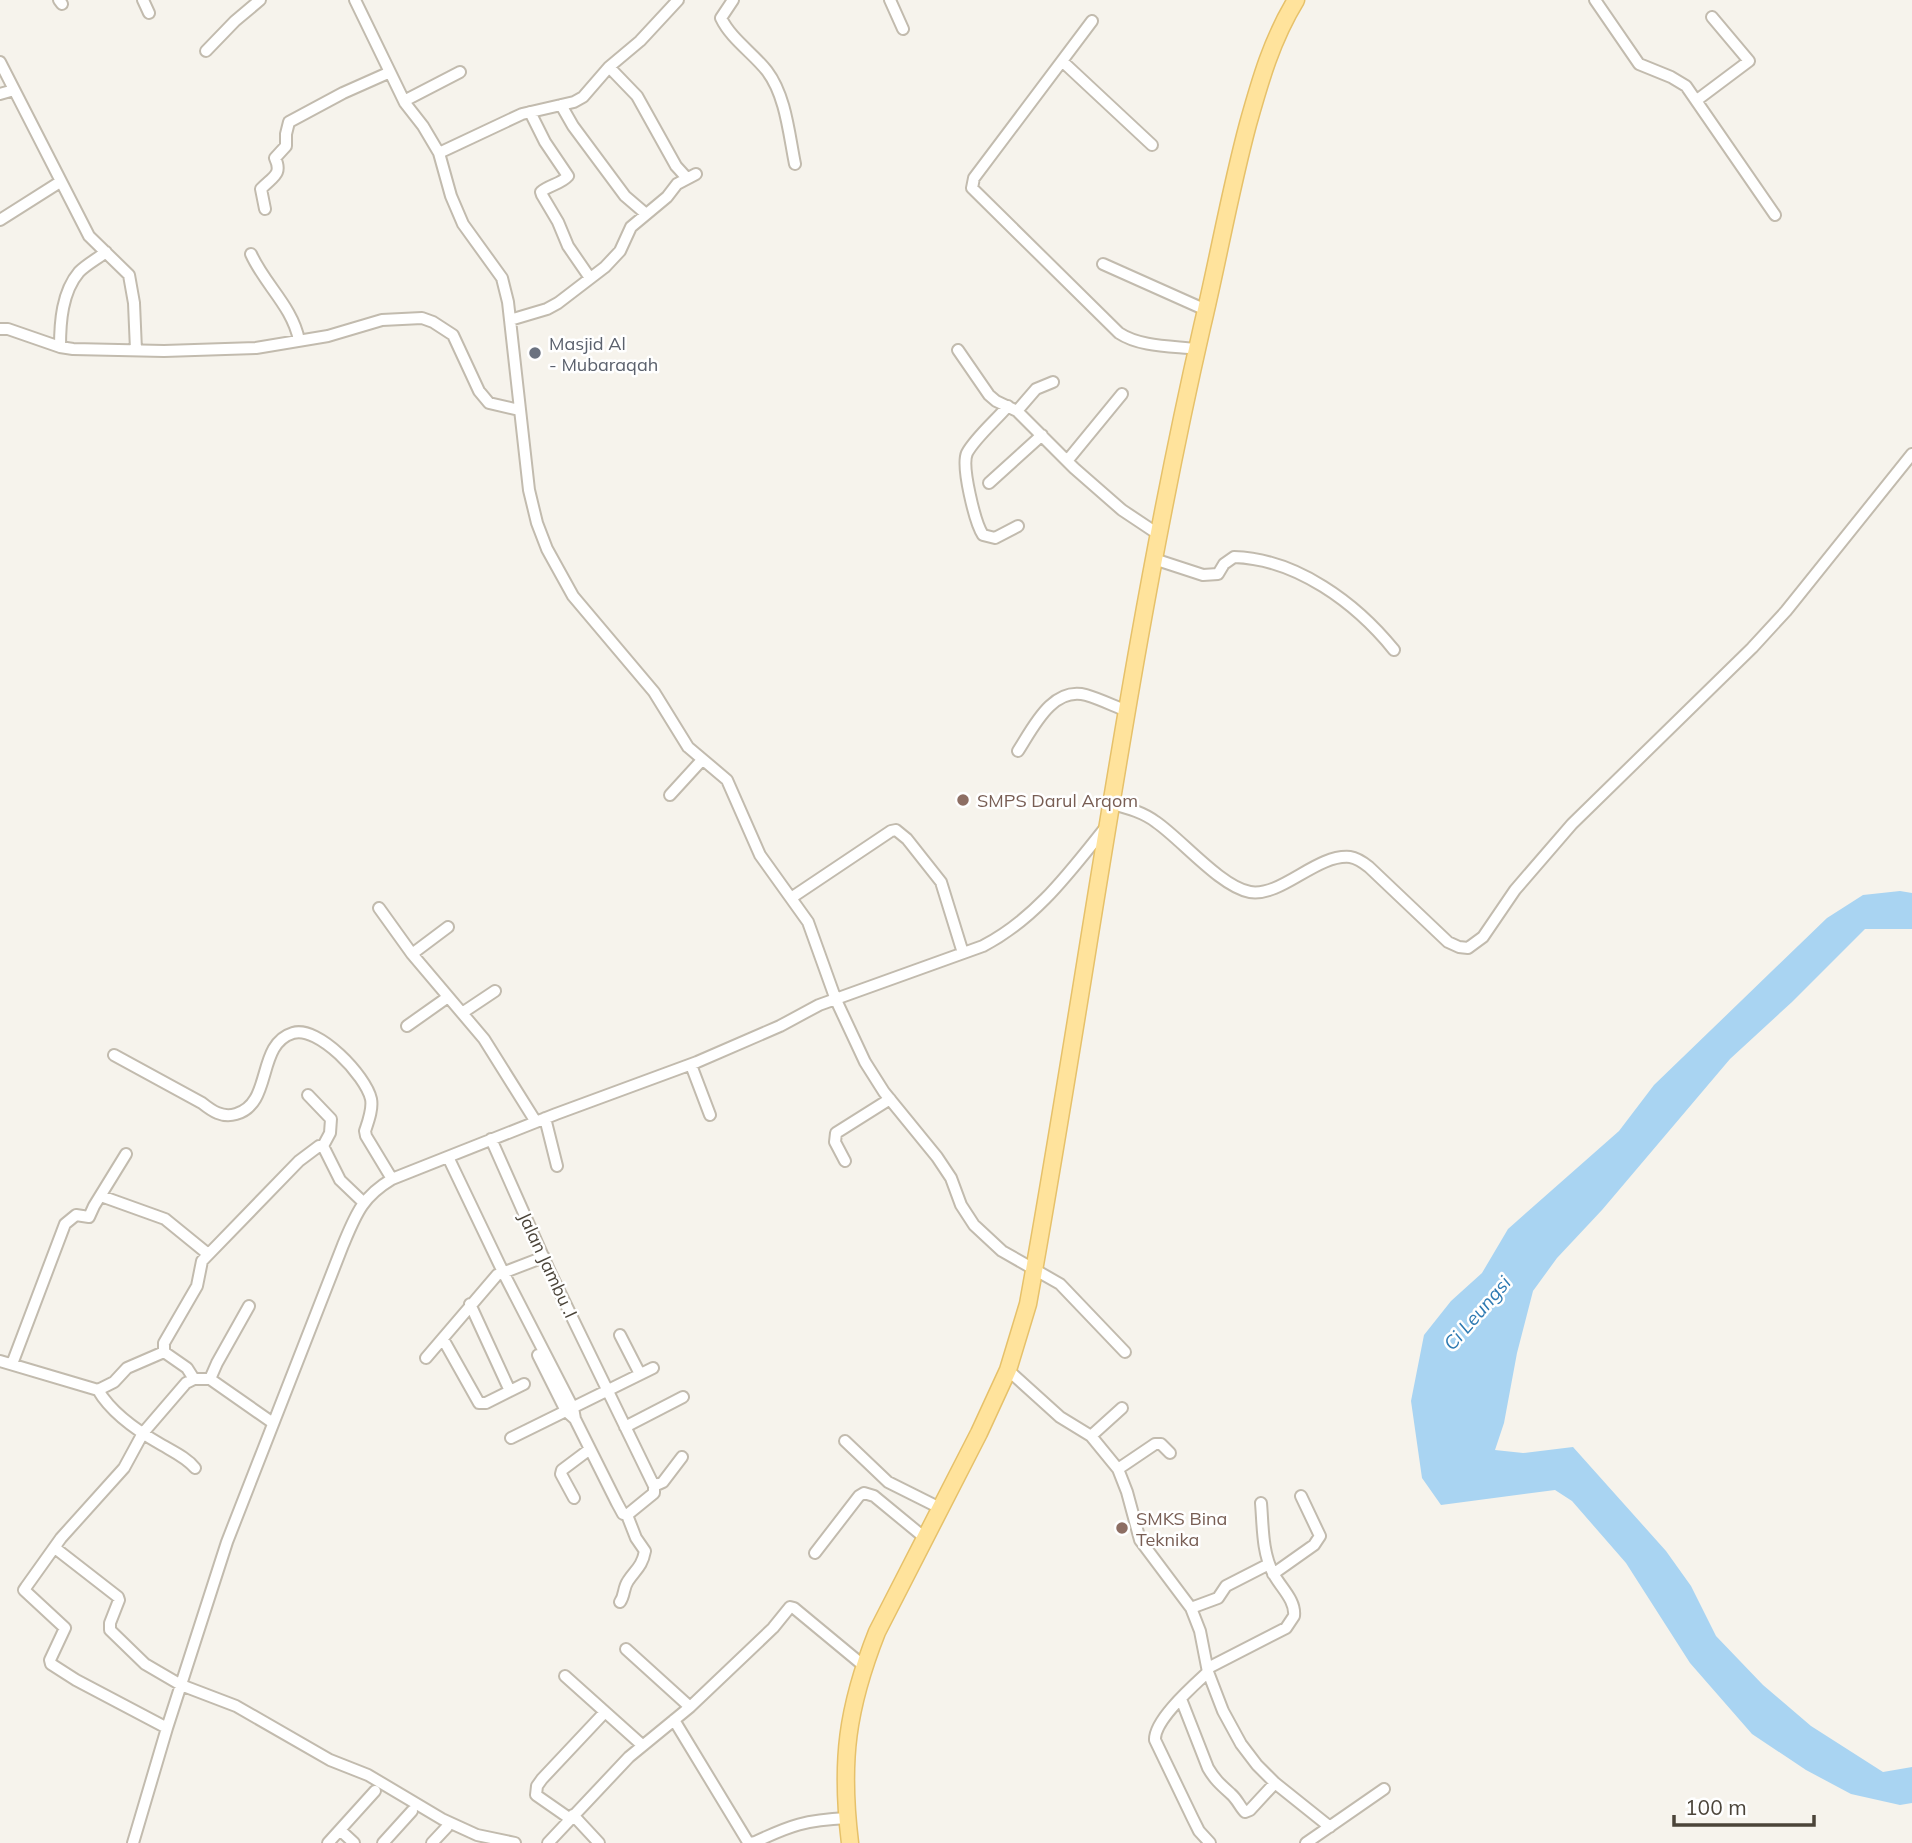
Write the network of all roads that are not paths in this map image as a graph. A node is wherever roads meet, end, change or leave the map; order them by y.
1 (143, 0) edge
2 (260, 0) edge
3 (355, 0) edge
4 (678, 0) edge
5 (733, 0) edge
6 (890, 0) edge
7 (1595, 0) edge
8 (1292, 2) edge
9 (149, 13) dead end
10 (1712, 17) dead end
11 (1092, 21) dead end
12 (903, 29) dead end
13 (206, 51) dead end
14 (1062, 61) junction
15 (0, 62) edge
16 (609, 67) junction
17 (460, 72) dead end
18 (388, 73) junction
19 (14, 90) junction
20 (0, 94) edge
21 (1697, 100) junction
22 (404, 101) junction
23 (561, 105) junction
24 (530, 112) junction
25 (1152, 145) dead end
26 (439, 153) junction
27 (795, 164) dead end
28 (60, 182) junction
29 (265, 209) dead end
30 (646, 214) junction
31 (1775, 215) dead end
32 (0, 220) edge
33 (106, 252) junction
34 (251, 254) dead end
35 (1103, 264) dead end
36 (590, 278) junction
37 (1206, 310) junction
38 (510, 320) junction
39 (0, 329) edge
40 (299, 340) junction
41 (61, 347) junction
42 (136, 349) junction
43 (1197, 349) junction
44 (958, 350) dead end
45 (1052, 382) dead end
46 (1122, 394) dead end
47 (1013, 408) junction
48 (519, 410) junction
49 (1042, 435) junction
50 (1912, 454) edge
51 (1067, 461) junction
52 (989, 484) dead end
53 (1018, 526) dead end
54 (1158, 534) junction
55 (1154, 558) junction
56 (1394, 650) dead end
57 (1127, 711) junction
58 (1018, 751) dead end
59 (702, 760) junction
60 (670, 795) dead end
61 (1112, 804) junction
62 (1107, 826) junction
63 (791, 898) junction
64 (379, 908) dead end
65 (448, 927) dead end
66 (963, 953) junction
67 (412, 954) junction
68 (495, 991) dead end
69 (448, 996) junction
70 (836, 1000) junction
71 (462, 1013) junction
72 (407, 1026) dead end
73 (114, 1055) dead end
74 (691, 1065) junction
75 (309, 1095) dead end
76 (890, 1099) junction
77 (710, 1115) dead end
78 (540, 1120) junction
79 (491, 1139) junction
80 (323, 1146) junction
81 (126, 1154) dead end
82 (445, 1158) junction
83 (845, 1161) dead end
84 (557, 1166) dead end
85 (392, 1180) junction
86 (101, 1196) junction
87 (363, 1202) junction
88 (208, 1254) junction
89 (544, 1257) junction
90 (1035, 1270) junction
91 (500, 1273) junction
92 (470, 1304) junction
93 (249, 1306) dead end
94 (620, 1335) dead end
95 (443, 1339) junction
96 (164, 1352) junction
97 (1125, 1352) dead end
98 (426, 1358) dead end
99 (0, 1361) edge
100 (12, 1364) junction
101 (653, 1368) dead end
102 (1008, 1370) junction
103 (640, 1374) junction
104 (194, 1379) junction
105 (210, 1379) junction
106 (524, 1384) dead end
107 (98, 1390) junction
108 (608, 1390) junction
109 (510, 1391) junction
110 (683, 1397) dead end
111 (1122, 1408) dead end
112 (571, 1412) junction
113 (273, 1423) junction
114 (625, 1427) junction
115 (143, 1433) junction
116 (1091, 1436) junction
117 (511, 1438) dead end
118 (845, 1440) dead end
119 (590, 1450) junction
120 (1170, 1453) dead end
121 (682, 1457) dead end
122 (195, 1468) dead end
123 (1118, 1469) junction
124 (654, 1486) junction
125 (1301, 1496) dead end
126 (574, 1498) dead end
127 (1261, 1503) dead end
128 (940, 1508) junction
129 (627, 1516) junction
130 (925, 1538) junction
131 (55, 1548) junction
132 (816, 1553) dead end
133 (1271, 1569) junction
134 (620, 1602) dead end
135 (1191, 1608) junction
136 (626, 1649) dead end
137 (864, 1666) junction
138 (1208, 1670) junction
139 (565, 1676) dead end
140 (181, 1685) junction
141 (1181, 1699) junction
142 (690, 1706) junction
143 (605, 1712) junction
144 (674, 1720) junction
145 (167, 1728) junction
146 (642, 1745) junction
147 (1275, 1783) junction
148 (1384, 1789) dead end
149 (376, 1791) dead end
150 (412, 1811) dead end
151 (571, 1816) junction
152 (847, 1818) junction
153 (447, 1827) dead end
154 (1330, 1827) junction
155 (340, 1830) junction
156 (742, 1841) edge
157 (135, 1842) edge
158 (328, 1843) edge
159 (354, 1843) edge
160 (383, 1843) edge
161 (432, 1843) edge
162 (516, 1843) edge
163 (548, 1843) edge
164 (599, 1843) edge
165 (850, 1843) edge
166 (1210, 1843) edge
167 (1306, 1843) edge

1 - 9 street
2 - 13 street
3 - 18 street
4 - 16 street
5 - 27 street
6 - 12 street
7 - 21 street
8 - 37 main road
10 - 21 street
11 - 14 street
14 - 25 street
14 - 43 street
15 - 19 street
16 - 23 street
16 - 30 street
17 - 22 street
18 - 22 street
18 - 29 street
19 - 20 street
19 - 28 street
21 - 31 street
22 - 26 street
23 - 24 street
23 - 30 street
24 - 26 street
24 - 36 street
26 - 38 street
28 - 32 street
28 - 33 street
30 - 36 street
33 - 41 street
33 - 42 street
34 - 40 street
35 - 37 street
36 - 38 street
37 - 43 main road
38 - 48 street
39 - 41 street
40 - 42 street
40 - 48 street
41 - 42 street
43 - 54 main road
44 - 47 street
45 - 47 street
46 - 51 street
47 - 49 street
47 - 53 street
48 - 59 street
49 - 51 street
49 - 52 street
50 - 61 street
51 - 54 street
54 - 55 main road
55 - 56 street
55 - 57 main road
57 - 58 street
57 - 61 main road
59 - 60 street
59 - 63 street
61 - 62 main road
62 - 66 street
62 - 90 main road
63 - 66 street
63 - 70 street
64 - 67 street
65 - 67 street
66 - 70 street
67 - 69 street
68 - 71 street
69 - 71 street
69 - 72 street
70 - 74 street
70 - 76 street
71 - 78 street
73 - 85 street
74 - 77 street
74 - 78 street
75 - 80 street
76 - 83 street
76 - 90 street
78 - 79 street
78 - 84 street
79 - 82 street
79 - 89 street, Jalan Jambu .I
80 - 87 street
80 - 88 street
81 - 86 street
82 - 85 street
82 - 91 street
85 - 87 street
86 - 88 street
86 - 100 street
87 - 113 street
88 - 96 street
89 - 91 street
89 - 108 street, Jalan Jambu .I
90 - 97 street
90 - 102 main road
91 - 92 street
91 - 112 street
92 - 95 street
92 - 109 street
93 - 105 street
94 - 103 street
95 - 98 street
95 - 109 street
96 - 104 street
96 - 107 street
99 - 100 street
100 - 107 street
101 - 103 street
102 - 116 street
102 - 128 main road
103 - 108 street
104 - 105 street
104 - 115 street
105 - 113 street
106 - 109 street
107 - 115 street
108 - 112 street
108 - 114 street, Jalan Jambu .I
110 - 114 street
111 - 116 street
112 - 117 street
112 - 119 street
113 - 140 street
114 - 124 street, Jalan Jambu .I
115 - 122 street
115 - 131 street
116 - 123 street
118 - 128 street
119 - 126 street
119 - 129 street
120 - 123 street
121 - 124 street
123 - 135 street
124 - 129 street
125 - 133 street
127 - 133 street
128 - 130 main road
129 - 134 street
130 - 132 street
130 - 137 main road
131 - 140 street
131 - 145 street
133 - 135 street
133 - 138 street
135 - 138 street
136 - 142 street
137 - 142 street
137 - 152 main road
138 - 141 street
138 - 147 street
139 - 143 street
140 - 145 street
140 - 162 street
141 - 147 street
141 - 166 street
142 - 144 street
143 - 146 street
143 - 151 street
144 - 146 street
144 - 156 street
145 - 157 street
146 - 151 street
147 - 154 street
148 - 154 street
149 - 155 street
150 - 160 street
151 - 163 street
151 - 164 street
152 - 156 street
152 - 165 main road
153 - 161 street
154 - 167 street
155 - 158 street
155 - 159 street

